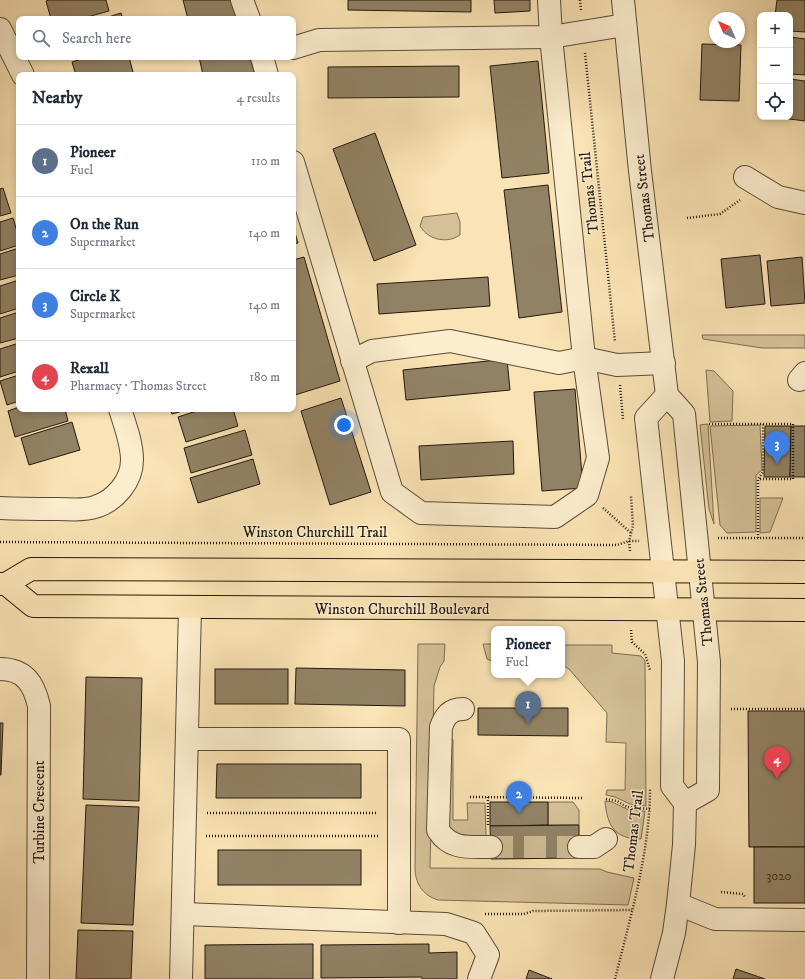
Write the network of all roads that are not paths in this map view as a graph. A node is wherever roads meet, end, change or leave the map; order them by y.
1 (242, 0) edge
2 (549, 0) edge
3 (623, 0) edge
4 (248, 16) edge
5 (625, 24) junction
6 (0, 29) edge
7 (552, 37) junction
8 (296, 47) edge
9 (263, 60) edge
10 (22, 72) edge
11 (266, 72) edge
12 (296, 172) edge
13 (752, 182) road end
14 (805, 203) edge
15 (584, 358) junction
16 (352, 361) junction
17 (664, 363) junction
18 (667, 395) junction
19 (121, 412) edge
20 (0, 508) edge
21 (663, 572) junction
22 (700, 572) junction
23 (805, 572) edge
24 (3, 584) edge
25 (190, 608) junction
26 (667, 609) junction
27 (704, 609) junction
28 (805, 610) edge
29 (0, 669) edge
30 (463, 708) dead end
31 (187, 739) junction
32 (685, 803) junction
33 (606, 839) dead end
34 (491, 847) tunnel mouth
35 (579, 847) tunnel mouth
36 (678, 904) junction
37 (183, 914) junction
38 (805, 920) edge
39 (399, 923) junction
40 (38, 979) edge
41 (181, 979) edge
42 (479, 979) edge
43 (662, 979) edge

1 - 4 street
2 - 7 street
3 - 5 street, Thomas Street
5 - 7 street
5 - 17 street, Thomas Street
6 - 10 street
7 - 8 street
7 - 15 street
9 - 11 street
12 - 16 street
13 - 14 street
15 - 16 street
15 - 16 street
15 - 17 street
17 - 18 street, Thomas Street
18 - 21 street
18 - 22 street, Thomas Street
19 - 20 street
21 - 22 main road, Winston Churchill Boulevard
21 - 24 main road, Winston Churchill Boulevard
21 - 26 street
22 - 23 main road, Winston Churchill Boulevard
22 - 27 street, Thomas Street
24 - 25 main road, Winston Churchill Boulevard
25 - 26 main road, Winston Churchill Boulevard
25 - 31 street
26 - 27 main road, Winston Churchill Boulevard
26 - 32 street
27 - 28 main road, Winston Churchill Boulevard
27 - 32 street, Thomas Street
29 - 40 street, Turbine Crescent
30 - 34 street
31 - 37 street
31 - 39 street
32 - 36 street
33 - 35 street
36 - 38 street
36 - 43 street
37 - 39 street
37 - 41 street
39 - 42 street

